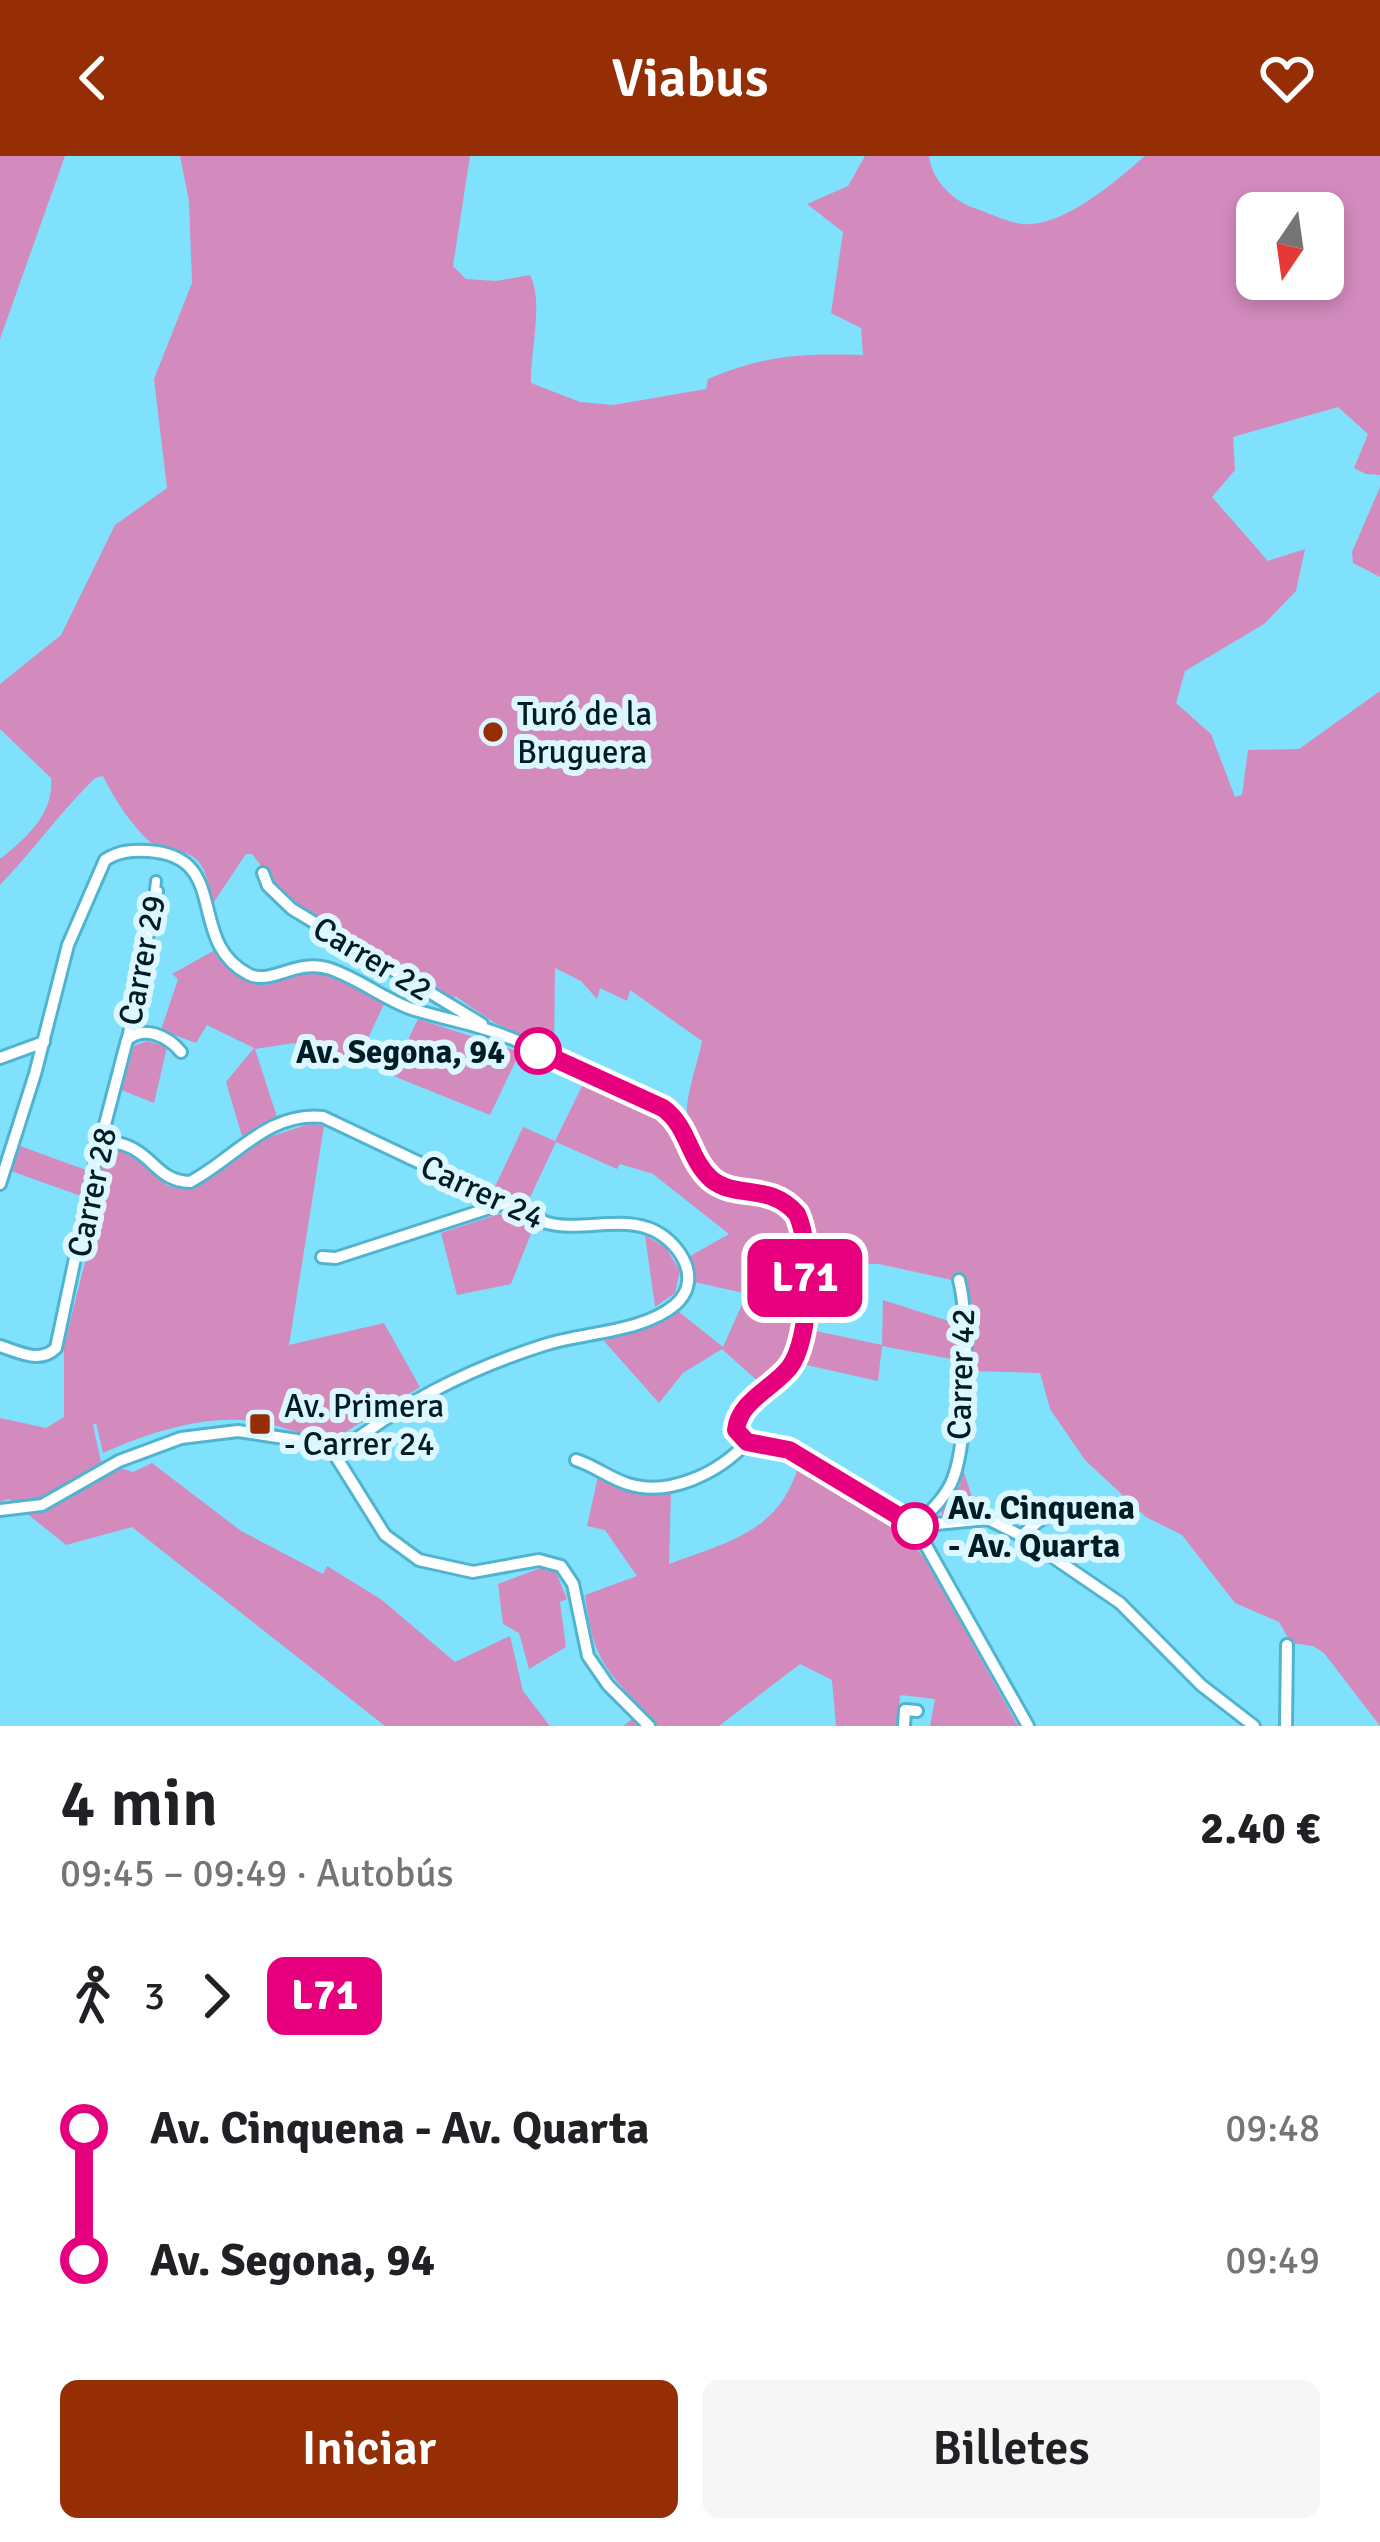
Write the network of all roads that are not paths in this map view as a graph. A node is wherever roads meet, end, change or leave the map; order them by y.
1 (262, 873) dead end
2 (156, 880) dead end
3 (495, 1032) junction
4 (127, 1040) junction
5 (44, 1042) junction
6 (181, 1052) dead end
7 (0, 1058) edge
8 (6, 1141) edge
9 (100, 1141) junction
10 (0, 1184) edge
11 (505, 1203) junction
12 (322, 1257) dead end
13 (959, 1280) dead end
14 (0, 1346) edge
15 (747, 1442) junction
16 (335, 1455) junction
17 (577, 1460) dead end
18 (0, 1510) edge
19 (1116, 1510) dead end
20 (915, 1526) junction
21 (1022, 1536) junction
22 (1287, 1645) dead end
23 (917, 1711) dead end
24 (649, 1726) edge
25 (904, 1726) edge
26 (1028, 1726) edge
27 (1254, 1726) edge
28 (1286, 1726) edge

1 - 3 street, Carrer 22
2 - 4 street, Carrer 29
3 - 5 street
3 - 15 street
4 - 6 street
4 - 9 street, Carrer 28
5 - 7 street
5 - 8 street
8 - 10 street
9 - 11 street, Carrer 24
9 - 14 street, Carrer 28
11 - 12 street
11 - 16 street, Carrer 24
13 - 20 street, Carrer 42
15 - 17 street
15 - 20 street
16 - 18 street
16 - 24 street
19 - 21 street
20 - 21 street
20 - 26 street
21 - 27 street
22 - 28 street
23 - 25 street

